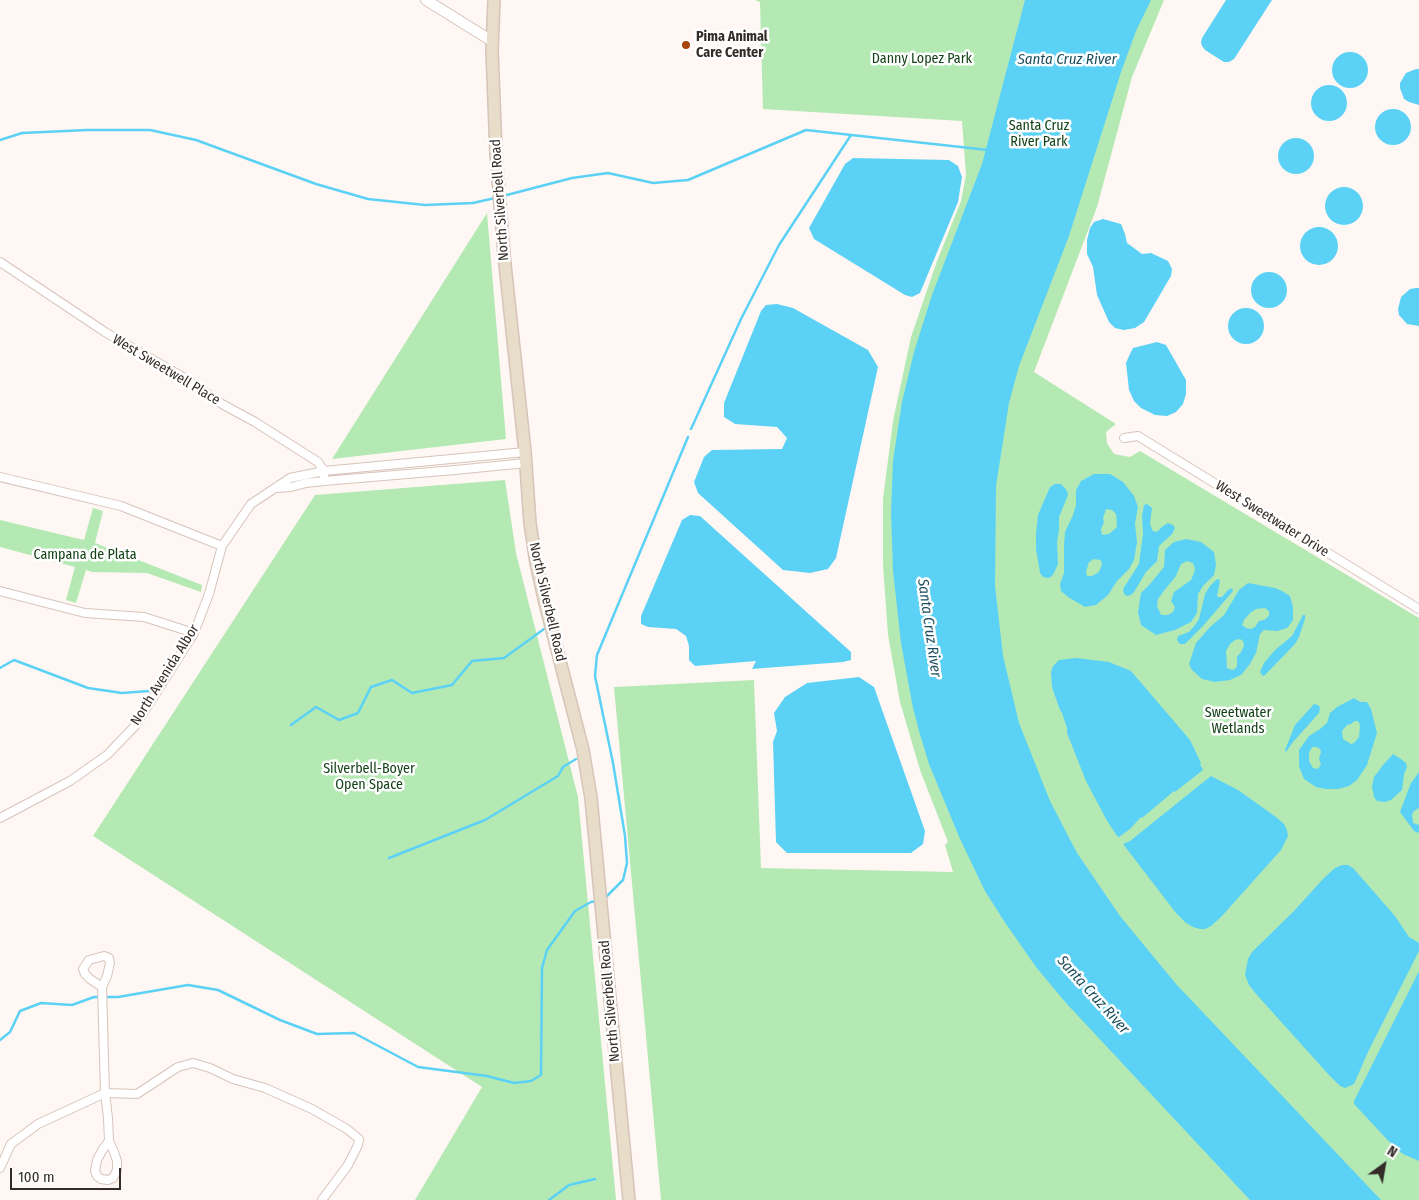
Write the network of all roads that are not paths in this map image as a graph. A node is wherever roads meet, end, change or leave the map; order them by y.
1 (426, 0) edge
2 (494, 0) edge
3 (492, 41) junction
4 (0, 262) edge
5 (1124, 438) dead end
6 (525, 457) junction
7 (374, 466) junction
8 (324, 471) junction
9 (0, 477) edge
10 (374, 477) junction
11 (324, 481) junction
12 (276, 488) junction
13 (222, 546) junction
14 (0, 591) edge
15 (1419, 609) edge
16 (194, 633) junction
17 (0, 818) edge
18 (102, 987) dead end
19 (105, 1094) junction
20 (109, 1141) junction
21 (0, 1168) edge
22 (322, 1200) edge
23 (629, 1200) edge

1 - 3 street
2 - 3 main road, North Silverbell Road
3 - 6 main road, North Silverbell Road
4 - 8 street, West Sweetwell Place
5 - 15 street, West Sweetwater Drive
6 - 7 street, North Avenida Albor
6 - 10 street, North Avenida Albor
6 - 23 main road, North Silverbell Road
7 - 8 street, North Avenida Albor
7 - 10 street
8 - 11 street
8 - 12 street, North Avenida Albor
9 - 13 street
10 - 11 street, North Avenida Albor
11 - 12 street, North Avenida Albor
12 - 13 street, North Avenida Albor
13 - 16 street, North Avenida Albor
14 - 16 street
16 - 17 street, North Avenida Albor
18 - 19 street
19 - 20 street
19 - 21 street
19 - 22 street
20 - 20 street

